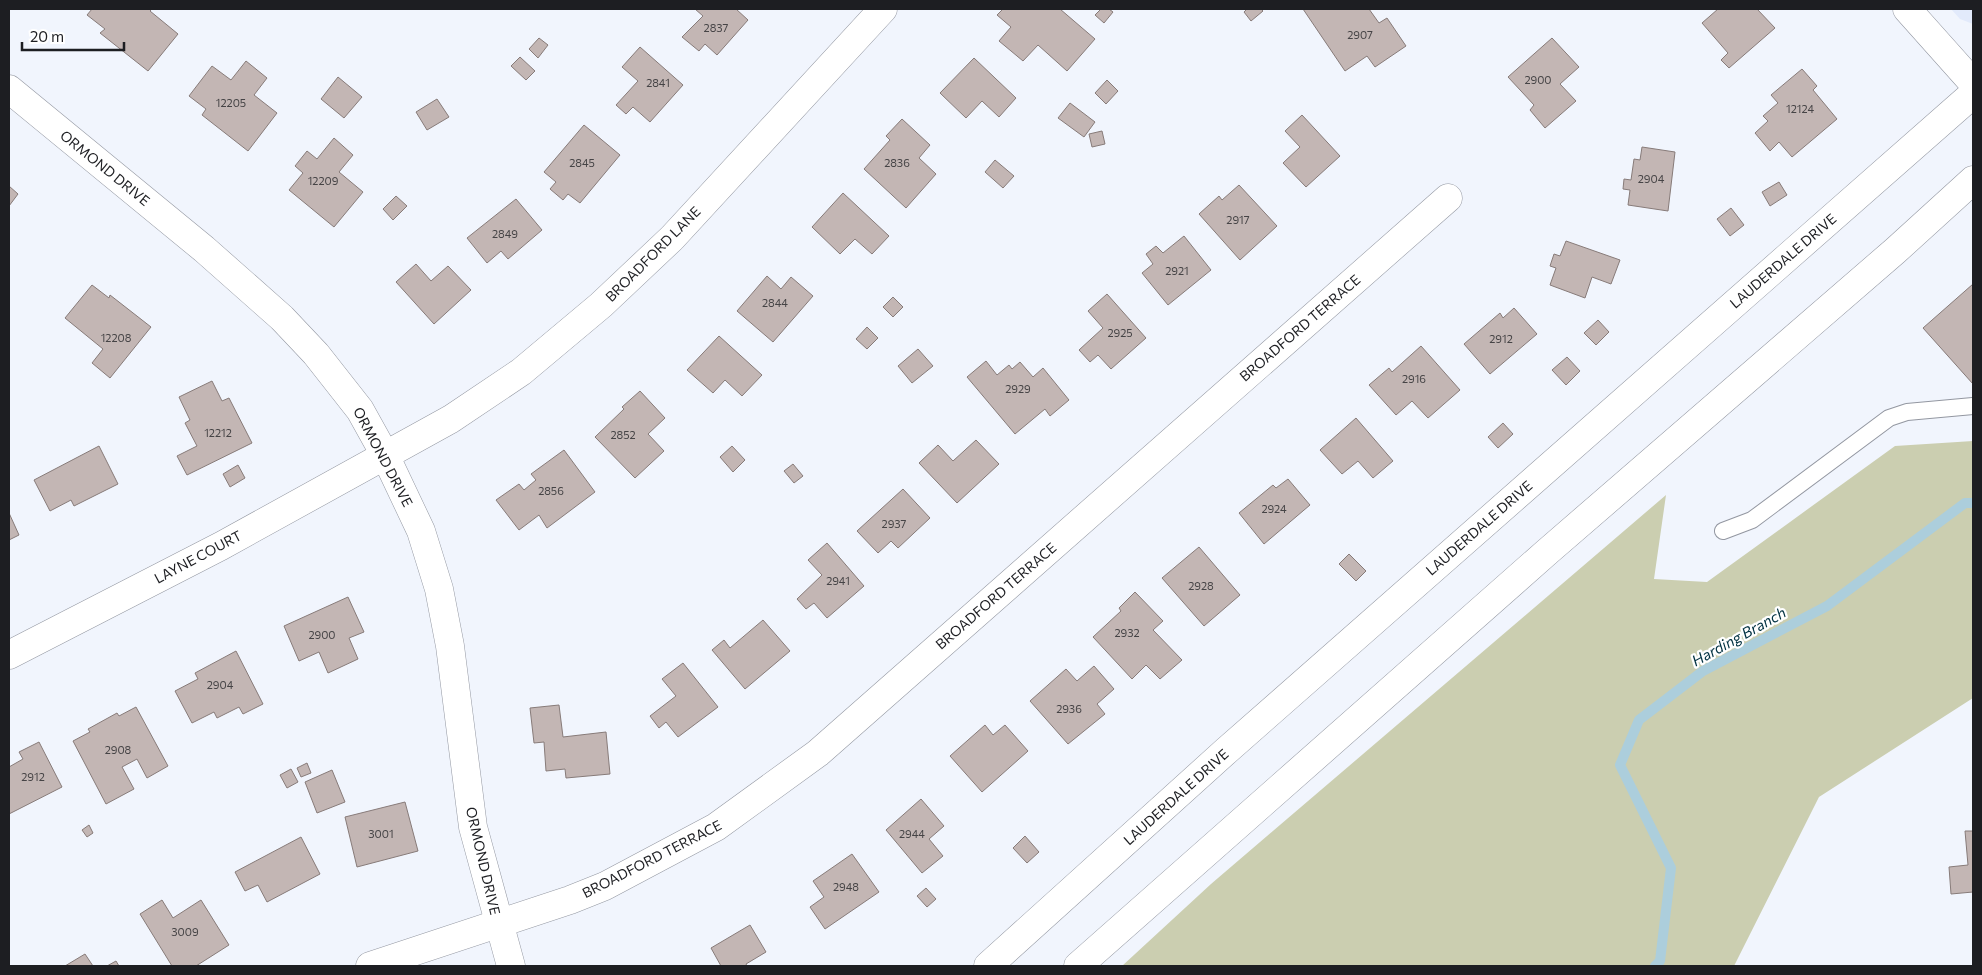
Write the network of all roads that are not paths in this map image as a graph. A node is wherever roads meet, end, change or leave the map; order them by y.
1 (883, 9) edge
2 (1907, 9) edge
3 (1973, 83) edge
4 (9, 89) edge
5 (1973, 94) edge
6 (1973, 180) edge
7 (1448, 198) dead end
8 (1973, 406) edge
9 (385, 455) junction
10 (1723, 531) dead end
11 (9, 655) edge
12 (498, 923) junction
13 (370, 966) edge
14 (511, 966) edge
15 (988, 966) edge
16 (1078, 966) edge

1 - 9 street, BROADFORD LANE
2 - 3 street
4 - 9 street, ORMOND DRIVE
5 - 15 street, LAUDERDALE DRIVE
6 - 16 street
7 - 12 street, BROADFORD TERRACE
8 - 10 lane
9 - 11 street, LAYNE COURT
9 - 12 street, ORMOND DRIVE
12 - 13 street, BROADFORD TERRACE
12 - 14 street, ORMOND DRIVE

